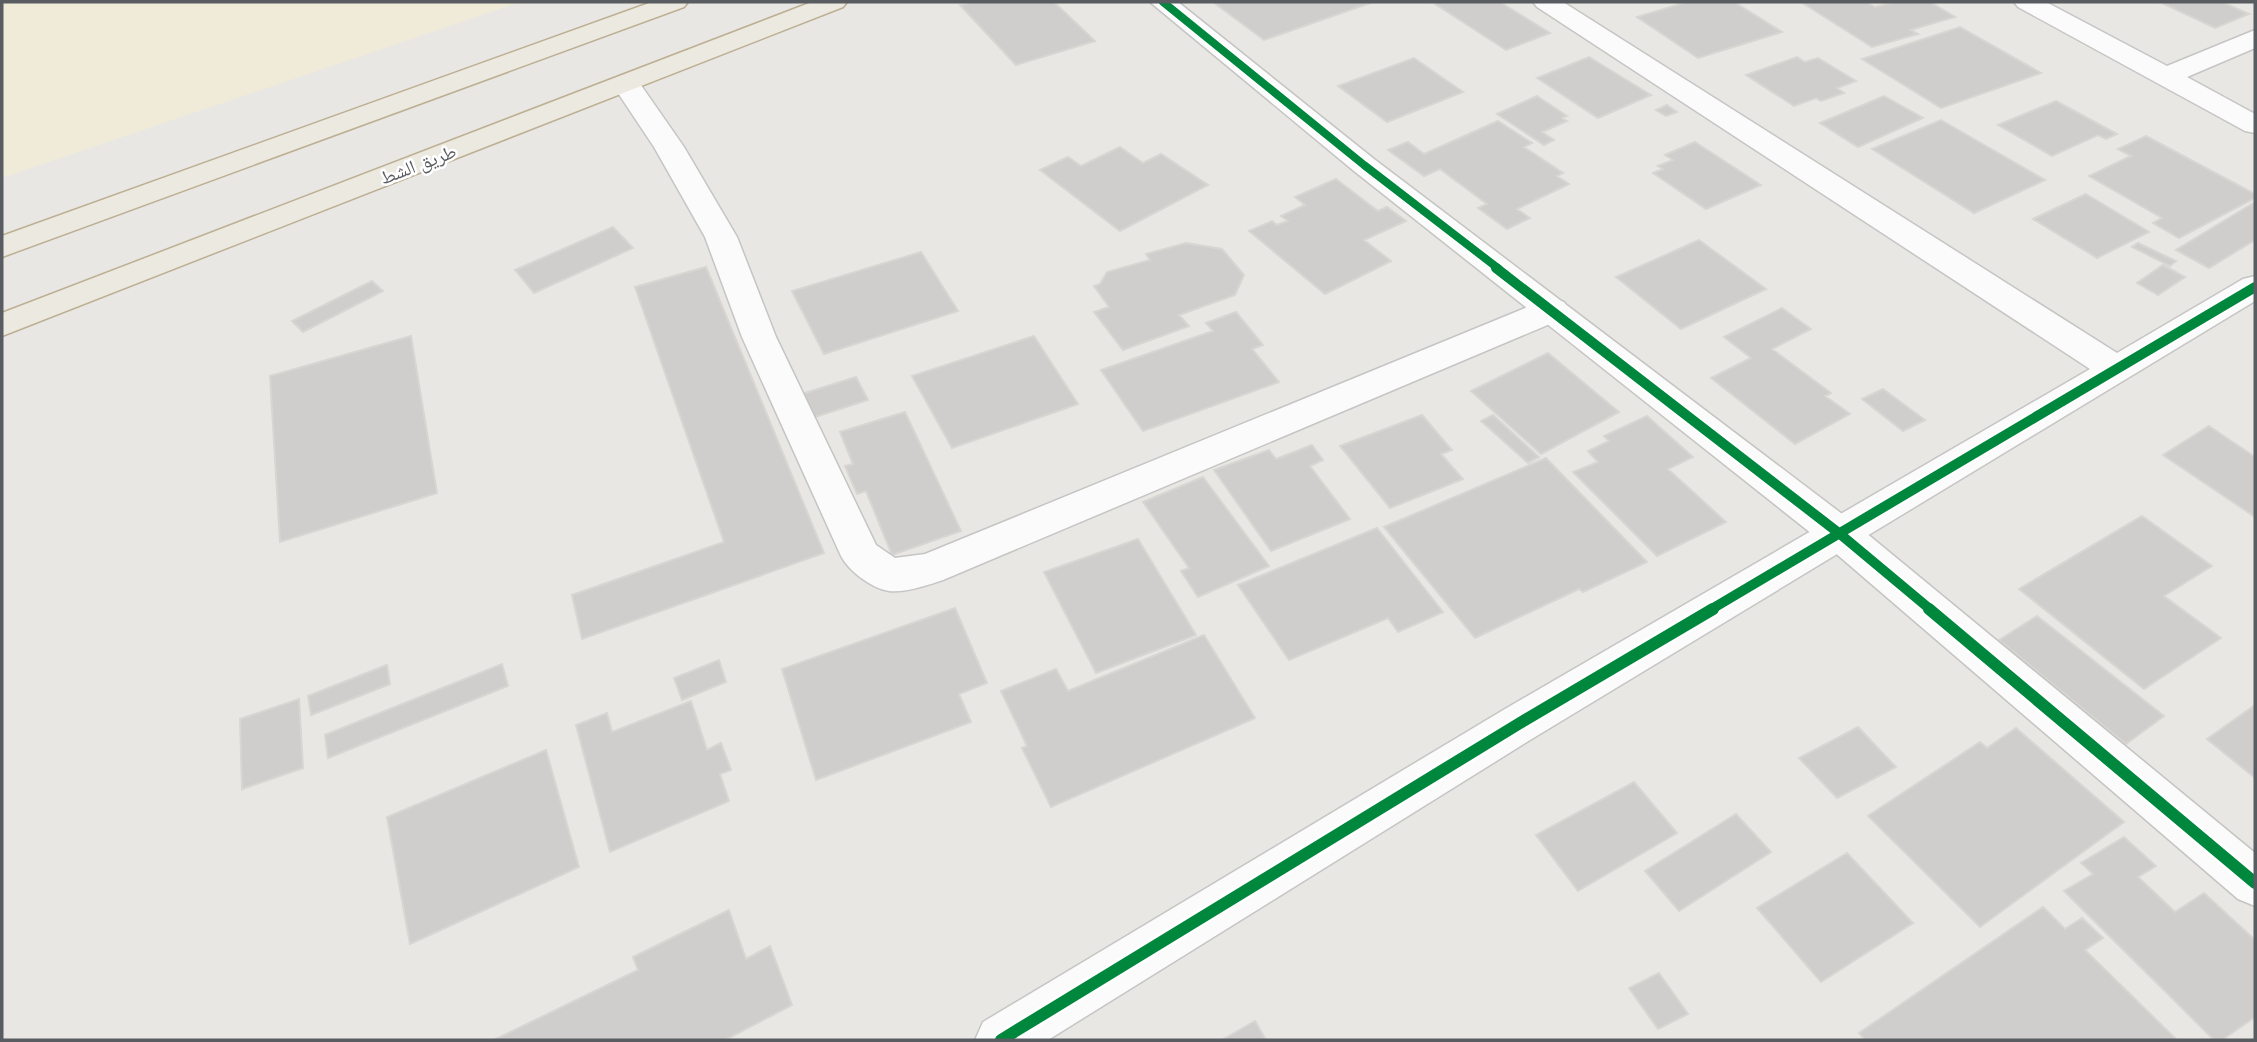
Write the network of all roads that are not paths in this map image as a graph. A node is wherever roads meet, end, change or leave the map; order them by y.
1 (675, 2) edge
2 (834, 2) edge
3 (1163, 2) edge
4 (1546, 2) edge
5 (2027, 2) edge
6 (2255, 38) edge
7 (2165, 77) junction
8 (626, 84) junction
9 (2255, 125) edge
10 (2, 247) edge
11 (2255, 287) edge
12 (1552, 310) junction
13 (2, 325) edge
14 (2115, 368) junction
15 (1840, 534) junction
16 (2255, 883) edge
17 (1001, 1040) edge

1 - 10 highway
2 - 8 highway, طريق الشط
3 - 12 street
4 - 14 street
5 - 7 street
6 - 7 street
7 - 9 street
8 - 12 street
8 - 13 highway, طريق الشط
11 - 14 street
12 - 15 street
14 - 15 street
15 - 16 street
15 - 17 street

